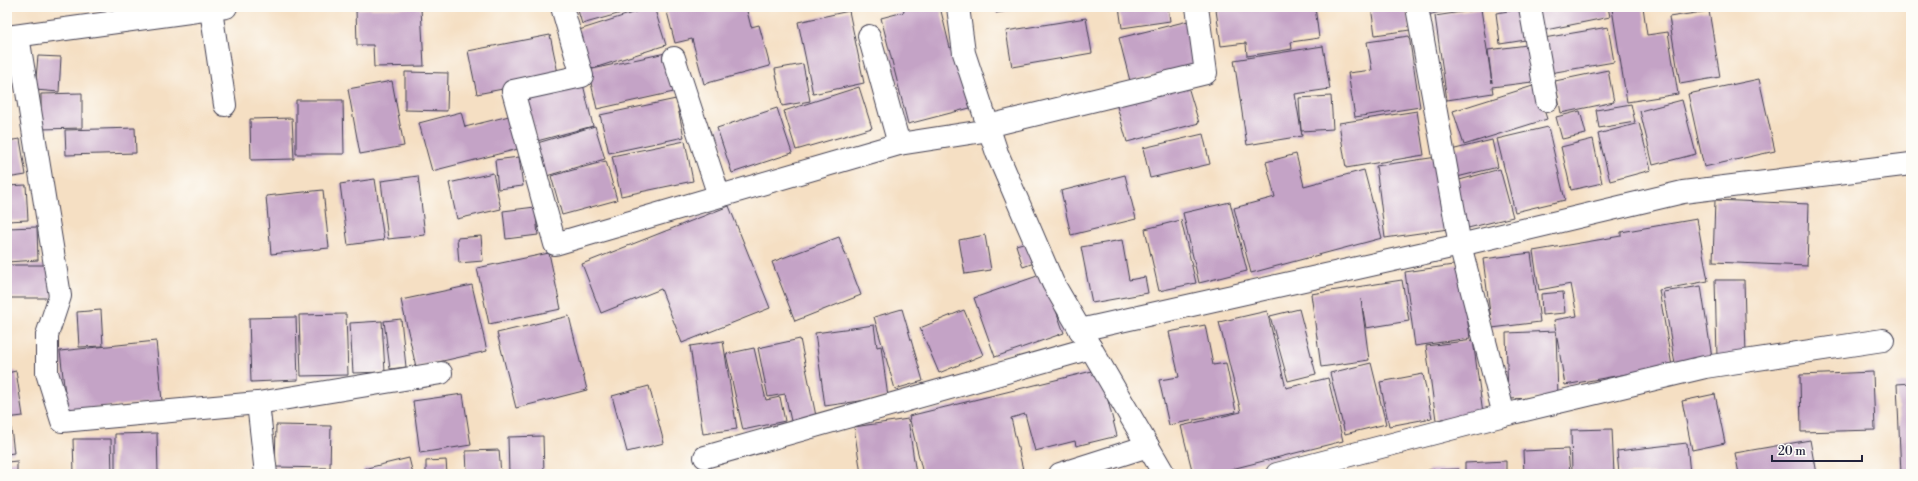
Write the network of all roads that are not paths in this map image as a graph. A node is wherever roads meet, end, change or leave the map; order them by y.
1 (562, 7) edge
2 (958, 7) edge
3 (1197, 7) edge
4 (1417, 7) edge
5 (1530, 7) edge
6 (218, 8) edge
7 (13, 36) edge
8 (869, 36) dead end
9 (674, 58) dead end
10 (1547, 101) dead end
11 (225, 105) dead end
12 (989, 128) junction
13 (899, 144) junction
14 (1911, 164) edge
15 (719, 196) junction
16 (1460, 245) junction
17 (1080, 330) junction
18 (1883, 340) dead end
19 (1091, 348) junction
20 (441, 373) dead end
21 (258, 403) junction
22 (1504, 415) junction
23 (1148, 446) junction
24 (705, 457) dead end
25 (266, 474) edge
26 (1060, 474) edge
27 (1164, 474) edge
28 (1276, 474) edge

1 - 15 street
2 - 12 street
3 - 12 street
4 - 16 street
5 - 10 street
6 - 7 street
6 - 11 street
7 - 21 street
8 - 13 street
9 - 15 street
12 - 13 street
12 - 17 street
13 - 15 street
14 - 16 street
16 - 17 street
16 - 22 street
17 - 19 street
18 - 22 street
19 - 23 street
19 - 24 street
20 - 21 street
21 - 25 street
22 - 28 street
23 - 26 street
23 - 27 street

